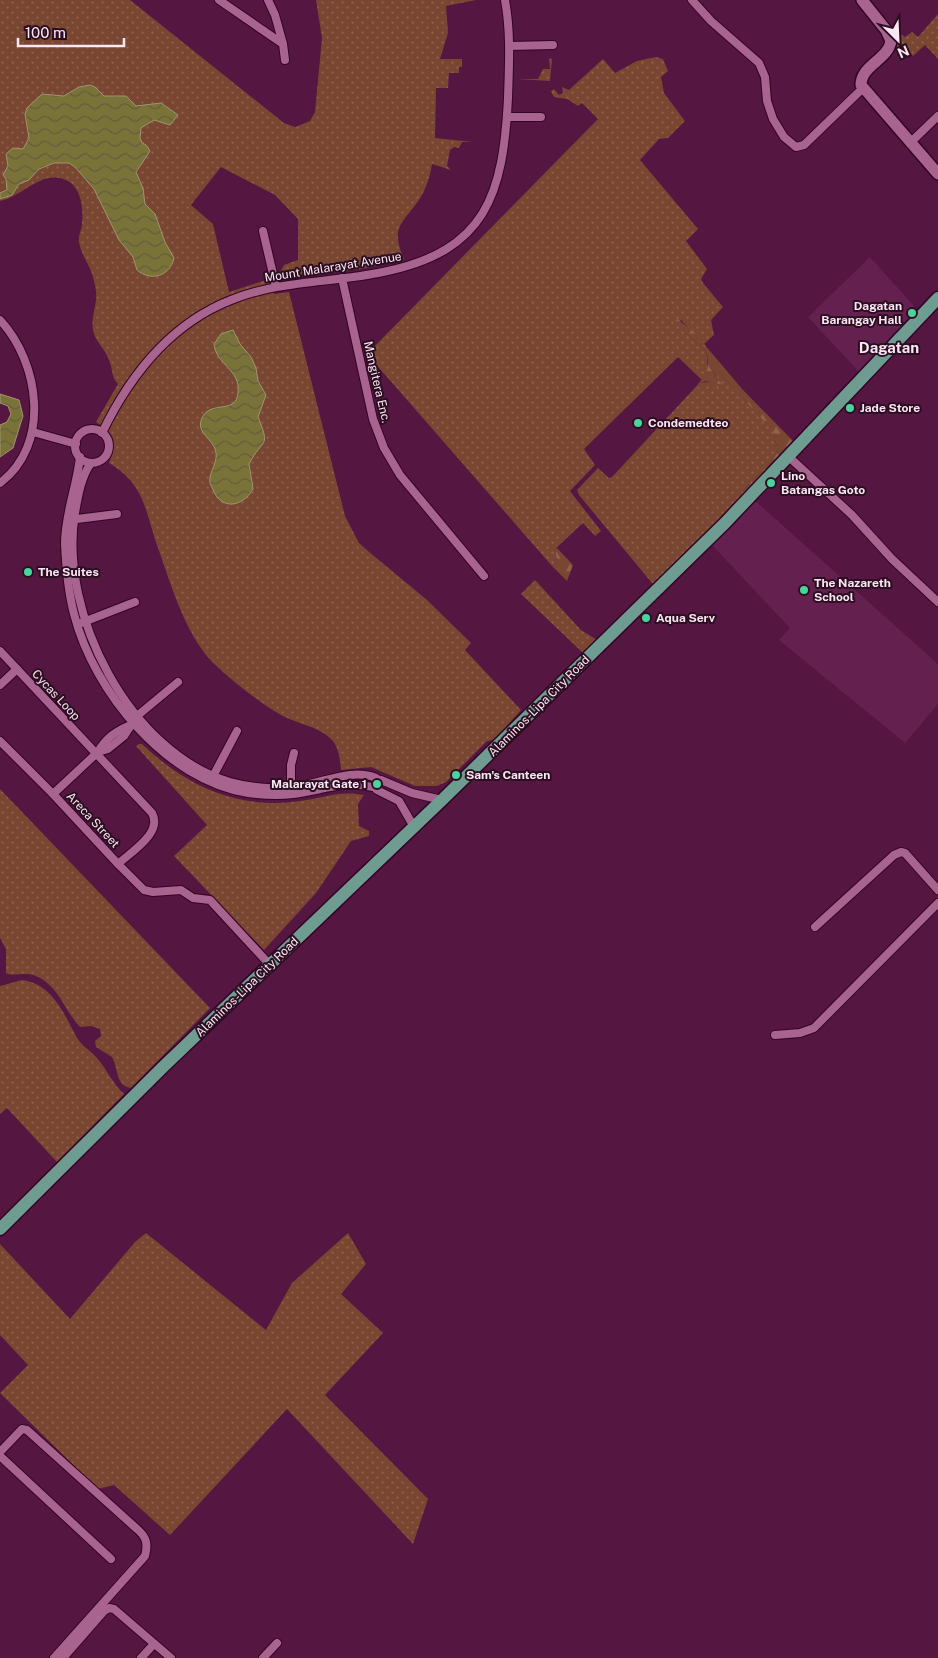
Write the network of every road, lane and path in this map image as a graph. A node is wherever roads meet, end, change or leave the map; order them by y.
1 (219, 0) edge
2 (268, 0) edge
3 (505, 0) edge
4 (862, 0) edge
5 (697, 2) edge
6 (283, 44) junction
7 (553, 45) dead end
8 (510, 46) junction
9 (285, 60) dead end
10 (862, 89) junction
11 (938, 116) edge
12 (507, 117) junction
13 (541, 117) dead end
14 (910, 143) junction
15 (938, 174) edge
16 (263, 231) dead end
17 (342, 278) junction
18 (276, 286) junction
19 (938, 298) edge
20 (0, 320) edge
21 (33, 432) junction
22 (102, 433) junction
23 (76, 444) junction
24 (789, 457) junction
25 (80, 458) junction
26 (91, 463) junction
27 (0, 484) edge
28 (117, 514) dead end
29 (70, 520) junction
30 (484, 576) dead end
31 (135, 602) dead end
32 (938, 602) edge
33 (81, 623) junction
34 (0, 651) edge
35 (17, 668) junction
36 (178, 682) dead end
37 (0, 685) edge
38 (134, 721) junction
39 (237, 731) dead end
40 (0, 741) edge
41 (97, 753) junction
42 (294, 753) dead end
43 (211, 779) junction
44 (390, 784) junction
45 (291, 791) junction
46 (385, 793) junction
47 (53, 794) junction
48 (442, 800) junction
49 (155, 822) joint
50 (414, 827) junction
51 (118, 864) junction
52 (938, 890) edge
53 (938, 903) edge
54 (814, 927) dead end
55 (270, 965) junction
56 (775, 1036) dead end
57 (0, 1229) edge
58 (0, 1454) edge
59 (111, 1559) dead end
60 (277, 1643) dead end
61 (154, 1644) junction
62 (54, 1658) edge
63 (63, 1658) edge
64 (141, 1658) edge
65 (171, 1658) edge
66 (262, 1658) edge

1 - 6 street
2 - 6 street
3 - 8 street, Mount Malarayat Avenue
4 - 10 street
5 - 10 street
6 - 9 street
7 - 8 street
8 - 12 street, Mount Malarayat Avenue
10 - 14 street
11 - 14 street
12 - 13 street
12 - 17 street, Mount Malarayat Avenue
14 - 15 street
16 - 18 street
17 - 18 street, Mount Malarayat Avenue
17 - 30 street, Mangitera Enc.
18 - 22 street, Mount Malarayat Avenue
19 - 24 main road, Alaminos-Lipa City Road
20 - 21 street
21 - 23 street
21 - 27 street
22 - 23 street
22 - 26 street
23 - 25 street
24 - 32 street
24 - 48 main road, Alaminos-Lipa City Road
25 - 26 street
25 - 29 street
26 - 29 street
28 - 29 street
29 - 33 street
31 - 33 street
33 - 38 street
34 - 35 street, Cycas Loop
35 - 37 street
35 - 41 street, Cycas Loop
36 - 38 street
38 - 41 street
38 - 43 street
39 - 43 street
40 - 47 street, Areca Street
41 - 47 street, Areca Street
41 - 49 street, Cycas Loop
42 - 45 street
43 - 45 street
44 - 45 street
44 - 46 street
44 - 48 street
45 - 46 street
46 - 50 street
47 - 51 street, Areca Street
48 - 50 main road, Alaminos-Lipa City Road
49 - 51 street, Areca Street
50 - 55 main road, Alaminos-Lipa City Road
51 - 55 street
52 - 54 street
53 - 56 street
55 - 57 main road, Alaminos-Lipa City Road
58 - 59 street
58 - 62 street
60 - 66 street
61 - 63 street
61 - 64 street
61 - 65 street

